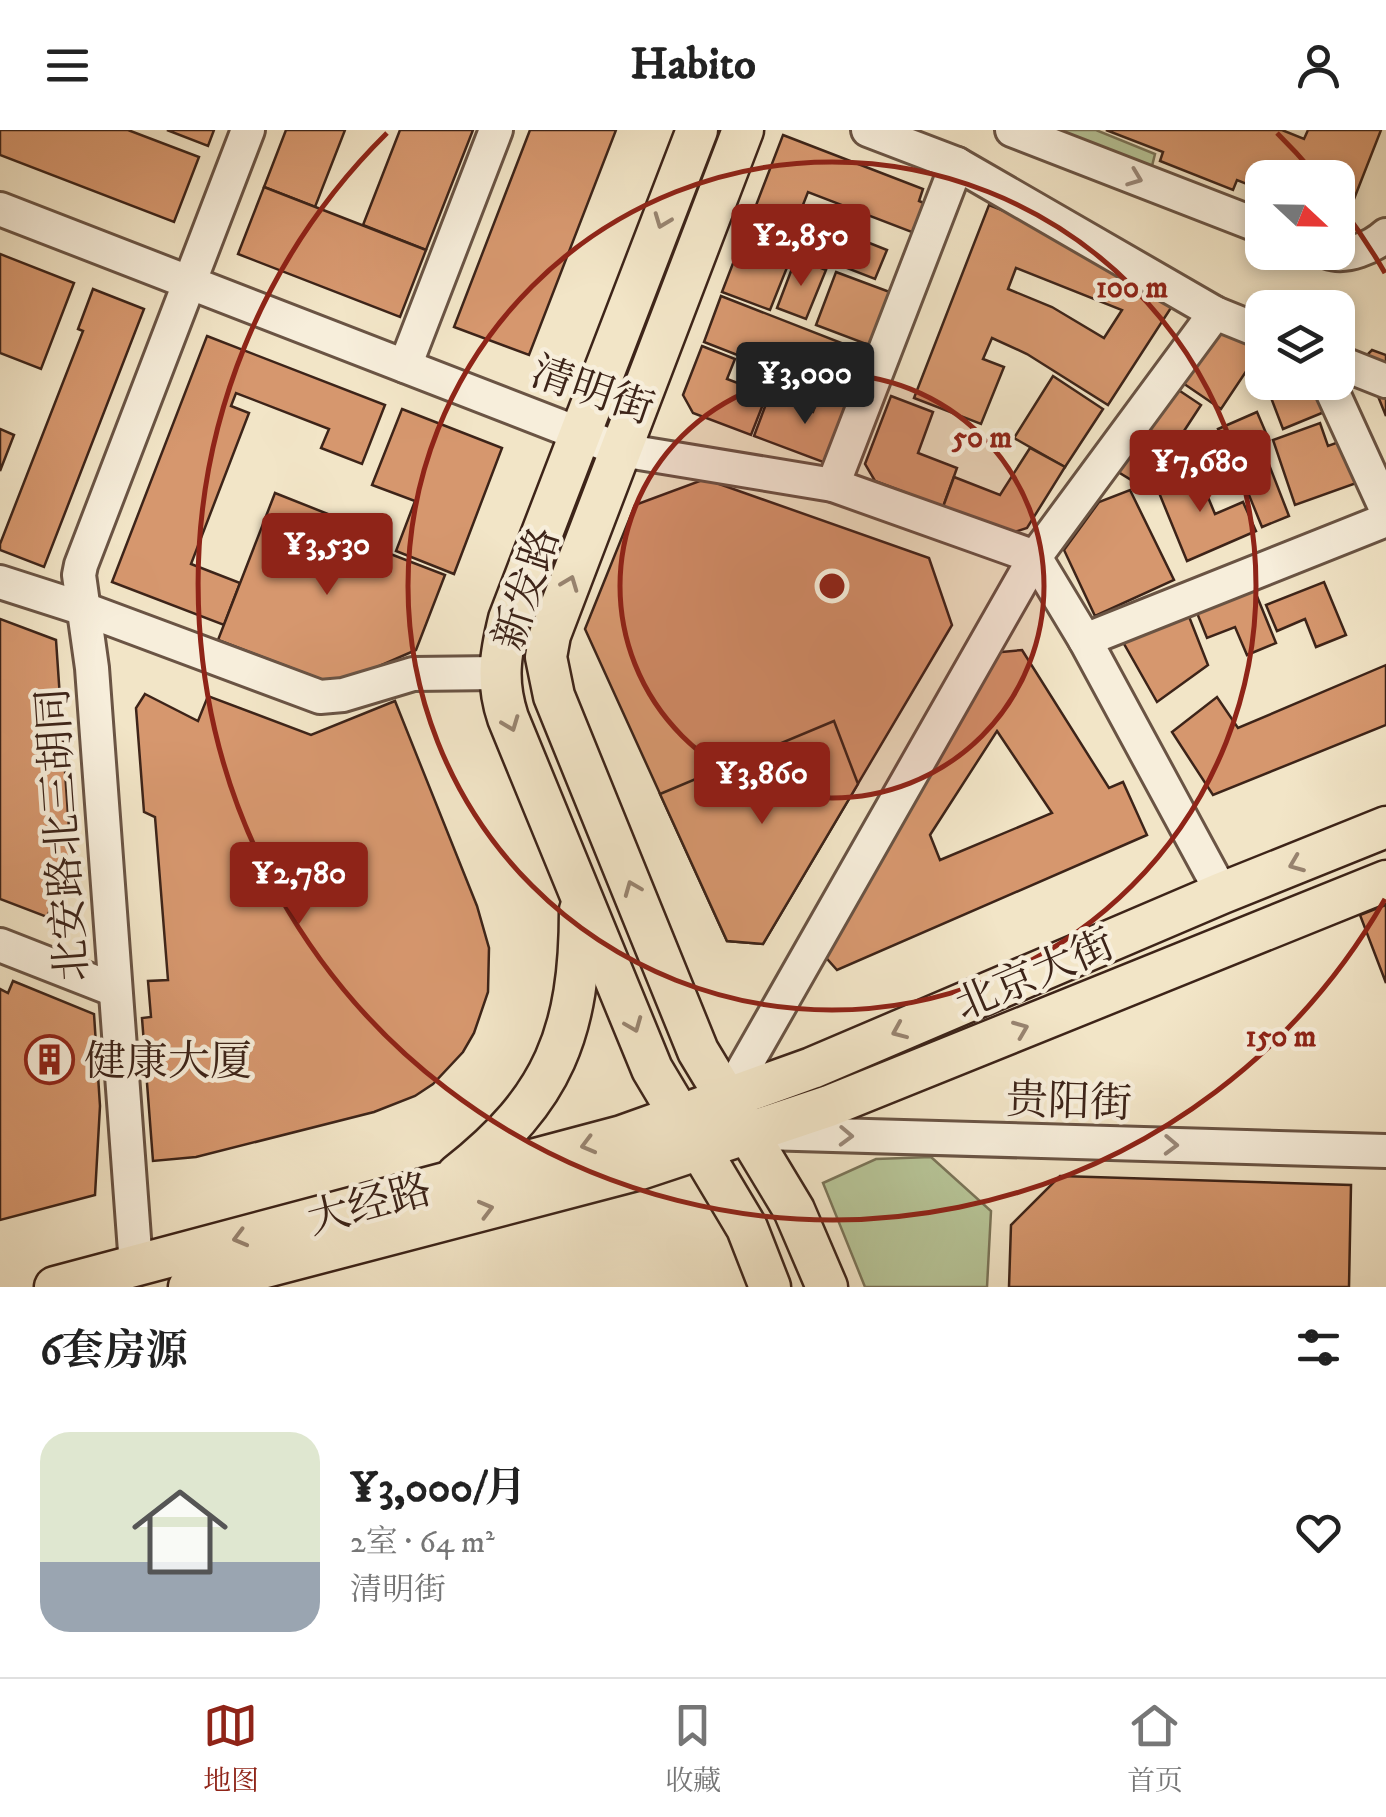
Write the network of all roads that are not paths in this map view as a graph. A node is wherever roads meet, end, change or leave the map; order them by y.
1 (248, 130) edge
2 (496, 130) edge
3 (697, 130) edge
4 (743, 130) edge
5 (868, 130) edge
6 (1012, 130) edge
7 (957, 164) junction
8 (0, 208) edge
9 (1245, 220) edge
10 (1383, 243) edge
11 (1355, 251) edge
12 (190, 282) junction
13 (1216, 313) junction
14 (1245, 325) edge
15 (406, 366) junction
16 (1355, 369) edge
17 (1386, 381) edge
18 (1336, 400) edge
19 (580, 434) junction
20 (621, 450) junction
21 (833, 484) junction
22 (1386, 509) edge
23 (1386, 520) edge
24 (1035, 557) junction
25 (0, 582) edge
26 (84, 609) junction
27 (1086, 640) junction
28 (498, 673) junction
29 (1386, 828) edge
30 (1386, 881) edge
31 (1222, 893) junction
32 (580, 896) junction
33 (0, 945) edge
34 (115, 990) junction
35 (727, 1098) junction
36 (681, 1115) junction
37 (748, 1133) junction
38 (700, 1149) junction
39 (1386, 1151) edge
40 (448, 1182) junction
41 (136, 1266) junction
42 (55, 1287) edge
43 (189, 1287) edge
44 (770, 1287) edge
45 (826, 1287) edge

1 - 12 street, 北安路北三胡同
2 - 15 street
3 -> 19 main road, 新发路
4 - 20 main road, 新发路
5 - 7 street
6 -> 9 street
7 - 13 street
7 - 21 street
8 - 12 street, 清明街
10 - 11 street
12 - 15 street, 清明街
12 - 26 street, 北安路北三胡同
13 - 14 street
13 - 24 street
15 - 19 street, 清明街
16 - 17 street
18 - 22 street
19 - 20 street, 清明街
19 - 28 main road, 新发路
20 - 21 street, 清明街
35 -> 20 main road, 新发路
21 - 24 street, 清明街
23 - 27 street
24 - 27 street
24 - 35 street
25 - 26 street
26 - 28 street
26 - 34 street, 北安路北三胡同
27 - 31 street
28 -> 32 main road, 新发路
29 -> 31 main road, 北京大街
37 -> 30 main road, 北京大街
31 -> 35 main road, 北京大街
32 -> 36 main road, 新发路
32 - 40 main road
33 - 34 street
34 - 41 street, 北安路北三胡同
35 - 36 main road, 北京大街
35 - 37 main road, 新发路
36 - 38 main road, 新发路
36 -> 40 main road, 大经路
37 - 38 main road, 北京大街
37 -> 39 street, 贵阳街
37 - 45 main road, 新发路
43 -> 38 main road, 大经路
38 - 44 main road, 新发路
40 -> 41 main road, 大经路
41 - 42 main road, 大经路

